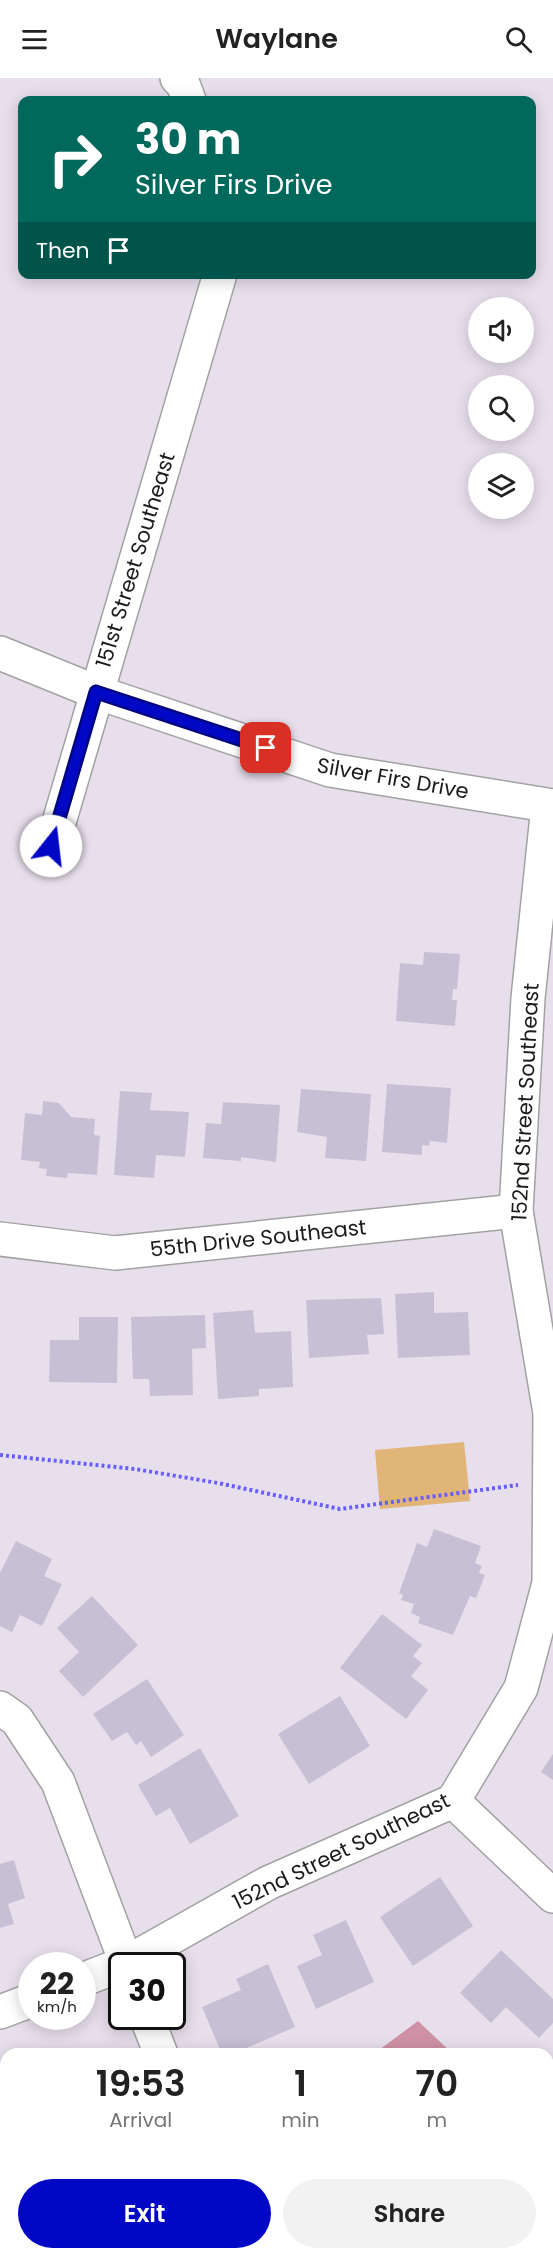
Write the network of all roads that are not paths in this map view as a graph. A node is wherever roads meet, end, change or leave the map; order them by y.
1 (219, 279) edge
2 (0, 653) edge
3 (96, 692) junction
4 (551, 806) edge
5 (51, 846) dead end
6 (516, 1211) junction
7 (0, 1239) edge
8 (543, 1646) edge
9 (0, 1708) edge
10 (453, 1801) junction
11 (553, 1896) edge
12 (122, 1952) edge
13 (147, 1952) edge
14 (18, 2005) edge
15 (0, 2012) edge
16 (152, 2030) edge
17 (159, 2048) edge

1 - 3 street, 151st Street Southeast
2 - 3 street, Silver Firs Drive
3 - 4 street, Silver Firs Drive
3 - 5 street, 151st Street Southeast
4 - 6 street, 152nd Street Southeast
6 - 7 street, 55th Drive Southeast
6 - 8 street, 152nd Street Southeast
8 - 10 street, 152nd Street Southeast
9 - 12 street
10 - 11 street
10 - 13 street, 152nd Street Southeast
14 - 15 street
16 - 17 street

